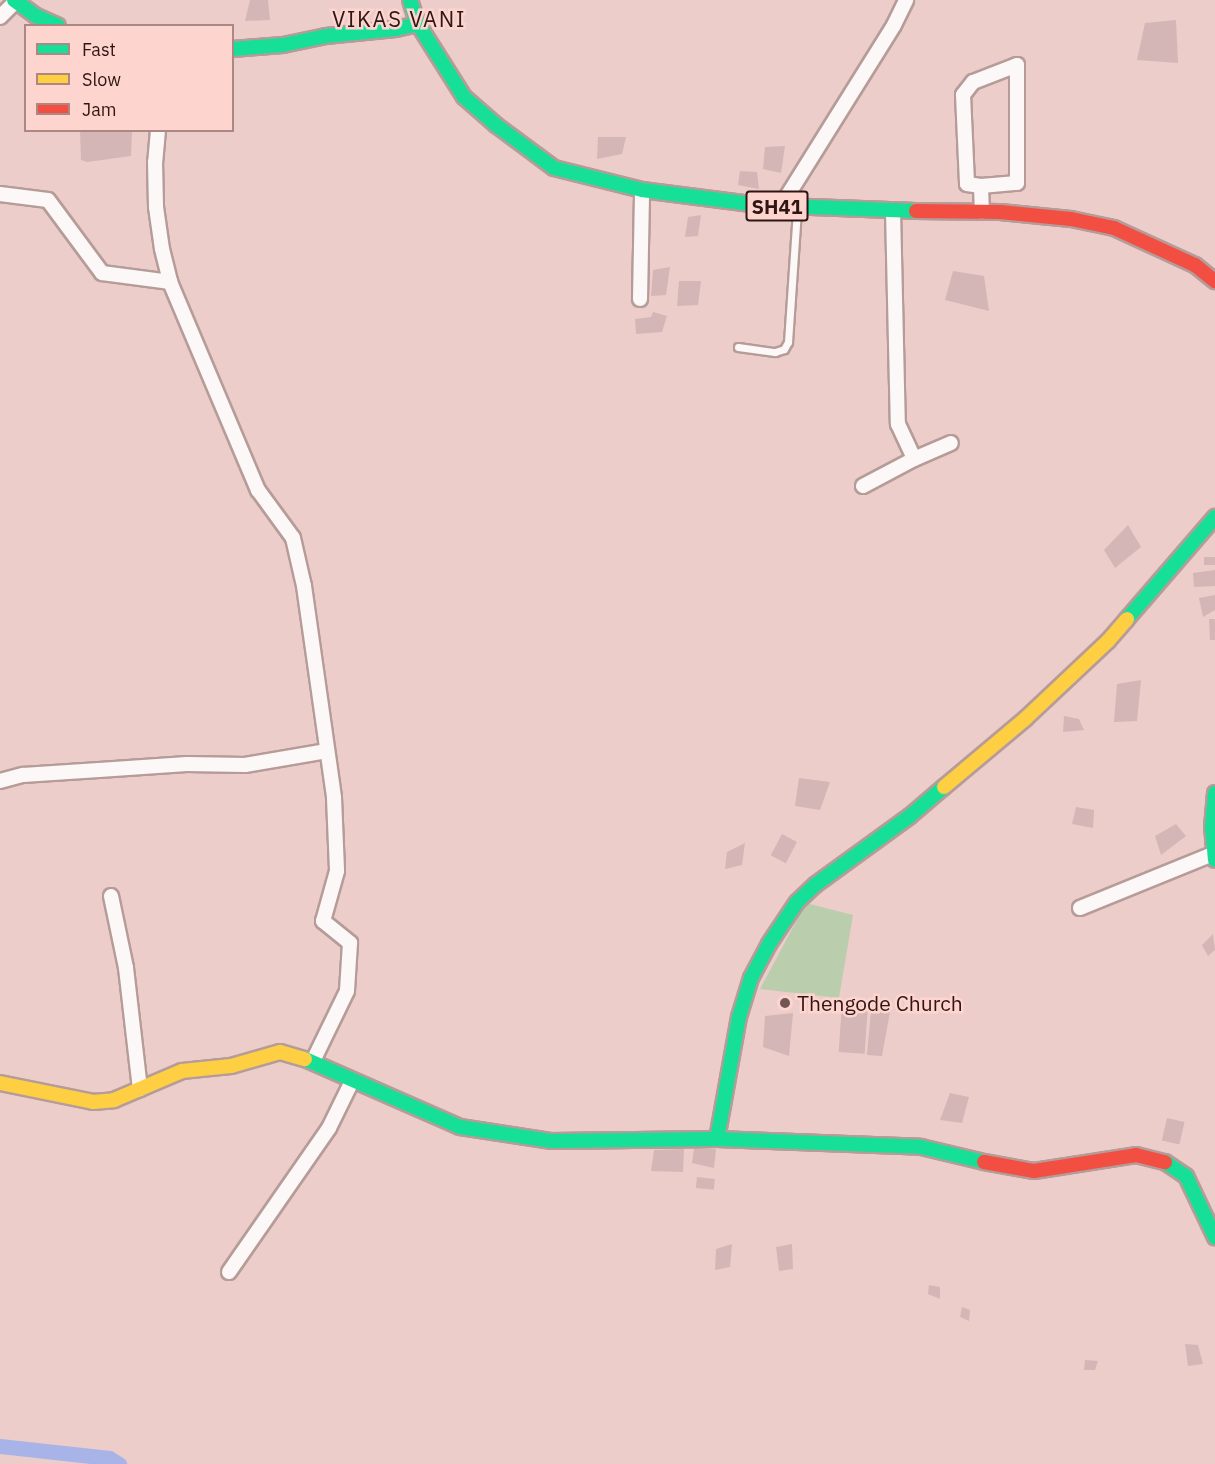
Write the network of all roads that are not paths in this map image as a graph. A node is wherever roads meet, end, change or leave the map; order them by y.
1 (410, 0) edge
2 (906, 0) edge
3 (15, 1) edge
4 (0, 17) edge
5 (54, 24) edge
6 (418, 24) junction
7 (234, 49) edge
8 (158, 132) edge
9 (981, 186) junction
10 (642, 190) junction
11 (0, 194) edge
12 (781, 206) junction
13 (797, 207) junction
14 (893, 211) junction
15 (982, 212) junction
16 (1215, 281) edge
17 (170, 282) junction
18 (640, 299) dead end
19 (738, 347) dead end
20 (951, 442) dead end
21 (914, 459) junction
22 (863, 486) dead end
23 (1215, 517) edge
24 (327, 751) junction
25 (0, 782) edge
26 (1215, 793) edge
27 (1214, 857) edge
28 (111, 896) dead end
29 (1080, 908) dead end
30 (313, 1061) junction
31 (352, 1081) junction
32 (0, 1083) edge
33 (140, 1089) junction
34 (717, 1139) junction
35 (1215, 1237) edge
36 (229, 1272) dead end

1 - 6 street, SH41
2 - 12 street
3 - 4 street
3 - 5 street
6 - 7 street
6 - 10 street, SH41
8 - 17 street
9 - 9 street
9 - 15 street
10 - 12 street, SH41
10 - 18 street
11 - 17 street
12 - 13 street, SH41
13 - 14 street, SH41
13 - 19 lane
14 - 15 street, SH41
14 - 21 street
15 - 16 street, SH41
17 - 24 street
20 - 21 street
21 - 22 street
23 - 34 street
24 - 25 street
24 - 30 street
26 - 27 street
27 - 29 street
28 - 33 street
30 - 31 street
30 - 33 street
31 - 34 street
31 - 36 street
32 - 33 street
34 - 35 street

